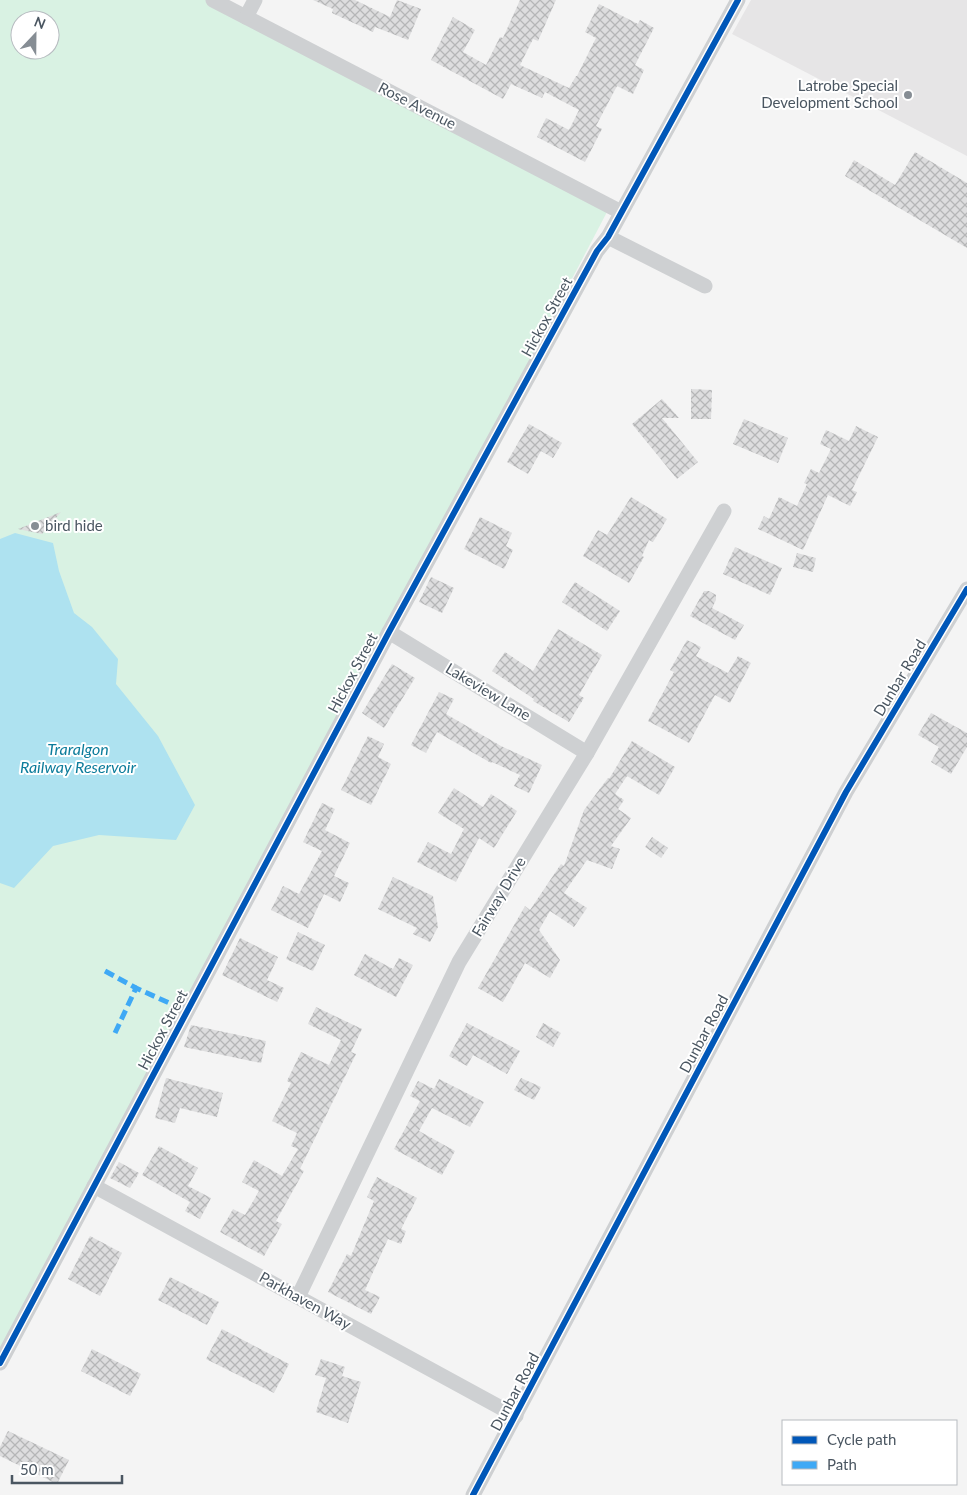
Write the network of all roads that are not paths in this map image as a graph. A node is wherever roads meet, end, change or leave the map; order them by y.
1 (213, 0) edge
2 (255, 0) edge
3 (738, 0) edge
4 (246, 17) junction
5 (621, 212) junction
6 (608, 237) junction
7 (705, 286) dead end
8 (724, 511) dead end
9 (967, 589) edge
10 (389, 632) junction
11 (587, 753) junction
12 (94, 1186) junction
13 (298, 1297) junction
14 (0, 1363) edge
15 (516, 1416) junction
16 (473, 1495) edge

1 - 4 street, Rose Avenue
2 - 4 street
3 - 5 street, Hickox Street
4 - 5 street, Rose Avenue
5 - 6 street, Hickox Street
6 - 7 street
6 - 10 street, Hickox Street
8 - 11 street, Fairway Drive
9 - 15 street, Dunbar Road
10 - 11 street, Lakeview Lane
10 - 12 street, Hickox Street
11 - 13 street, Fairway Drive
12 - 13 street, Parkhaven Way
12 - 14 street, Hickox Street
13 - 15 street, Parkhaven Way
15 - 16 street, Dunbar Road

